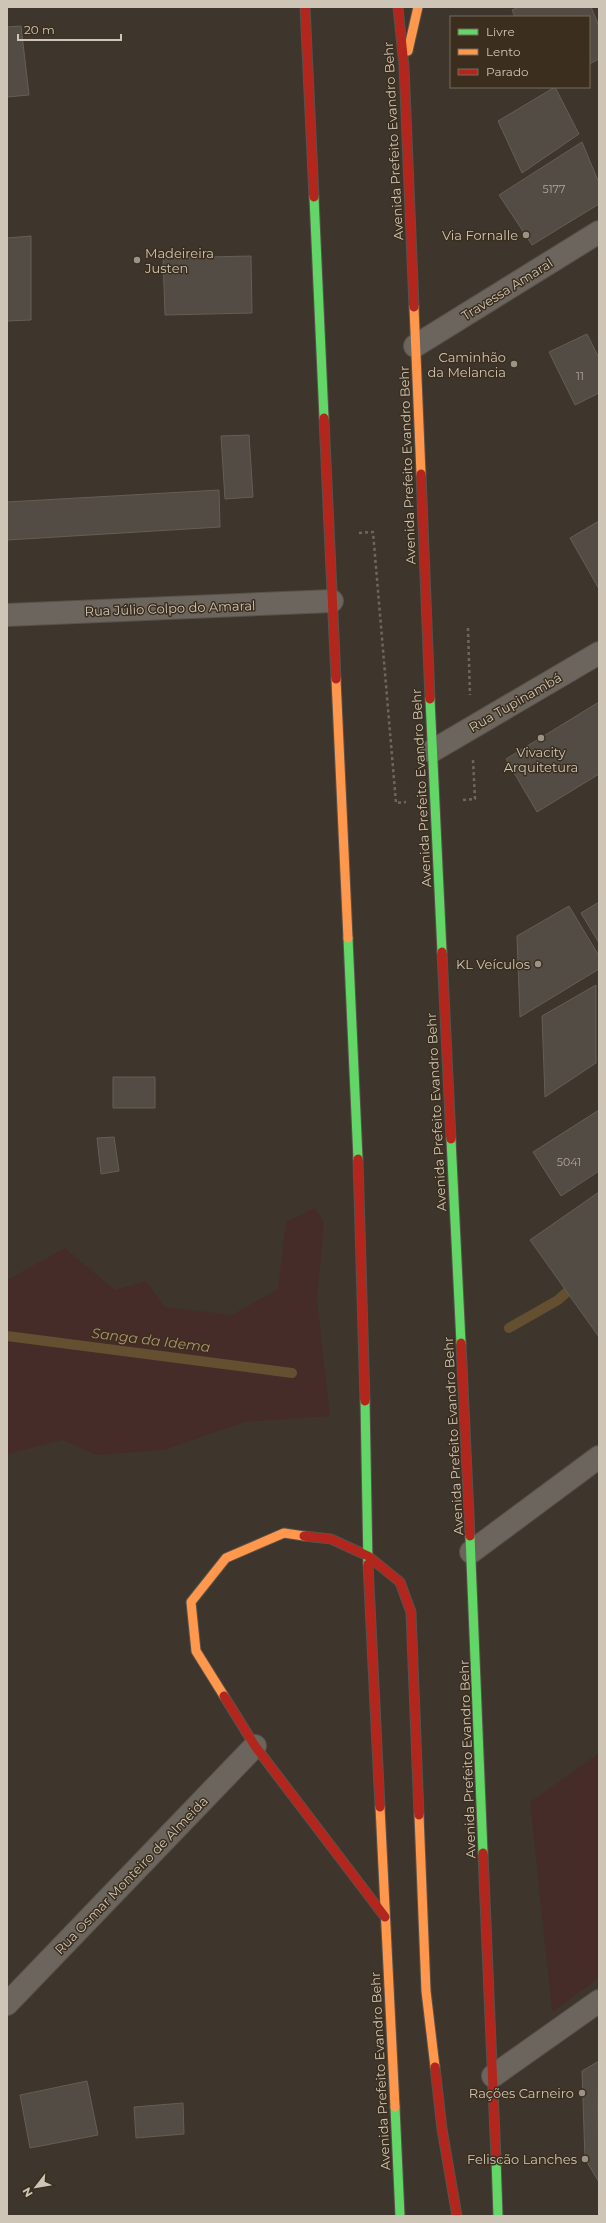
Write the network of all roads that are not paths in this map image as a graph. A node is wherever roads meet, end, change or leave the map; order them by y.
1 (305, 7) edge
2 (398, 7) edge
3 (418, 7) edge
4 (404, 66) junction
5 (599, 232) edge
6 (415, 346) junction
7 (332, 601) junction
8 (7, 615) edge
9 (599, 653) edge
10 (432, 751) junction
11 (599, 1457) edge
12 (471, 1552) junction
13 (368, 1556) junction
14 (255, 1746) junction
15 (385, 1917) junction
16 (599, 2001) edge
17 (7, 2004) edge
18 (493, 2076) junction
19 (400, 2216) edge
20 (457, 2216) edge
21 (498, 2216) edge

1 - 7 highway, Avenida Prefeito Evandro Behr
2 - 4 highway, Avenida Prefeito Evandro Behr
3 - 4 highway
4 - 6 highway, Avenida Prefeito Evandro Behr
5 - 6 street, Travessa Amaral
6 - 10 highway, Avenida Prefeito Evandro Behr
7 - 8 street, Rua Júlio Colpo do Amaral
7 - 13 highway, Avenida Prefeito Evandro Behr
9 - 10 street, Rua Tupinambá
10 - 12 highway, Avenida Prefeito Evandro Behr
11 - 12 street
12 - 18 highway, Avenida Prefeito Evandro Behr
13 - 14 highway
13 - 15 highway, Avenida Prefeito Evandro Behr
13 - 20 highway
14 - 15 highway
14 - 17 street, Rua Osmar Monteiro de Almeida
15 - 19 highway, Avenida Prefeito Evandro Behr
16 - 18 street
18 - 21 highway, Avenida Prefeito Evandro Behr

